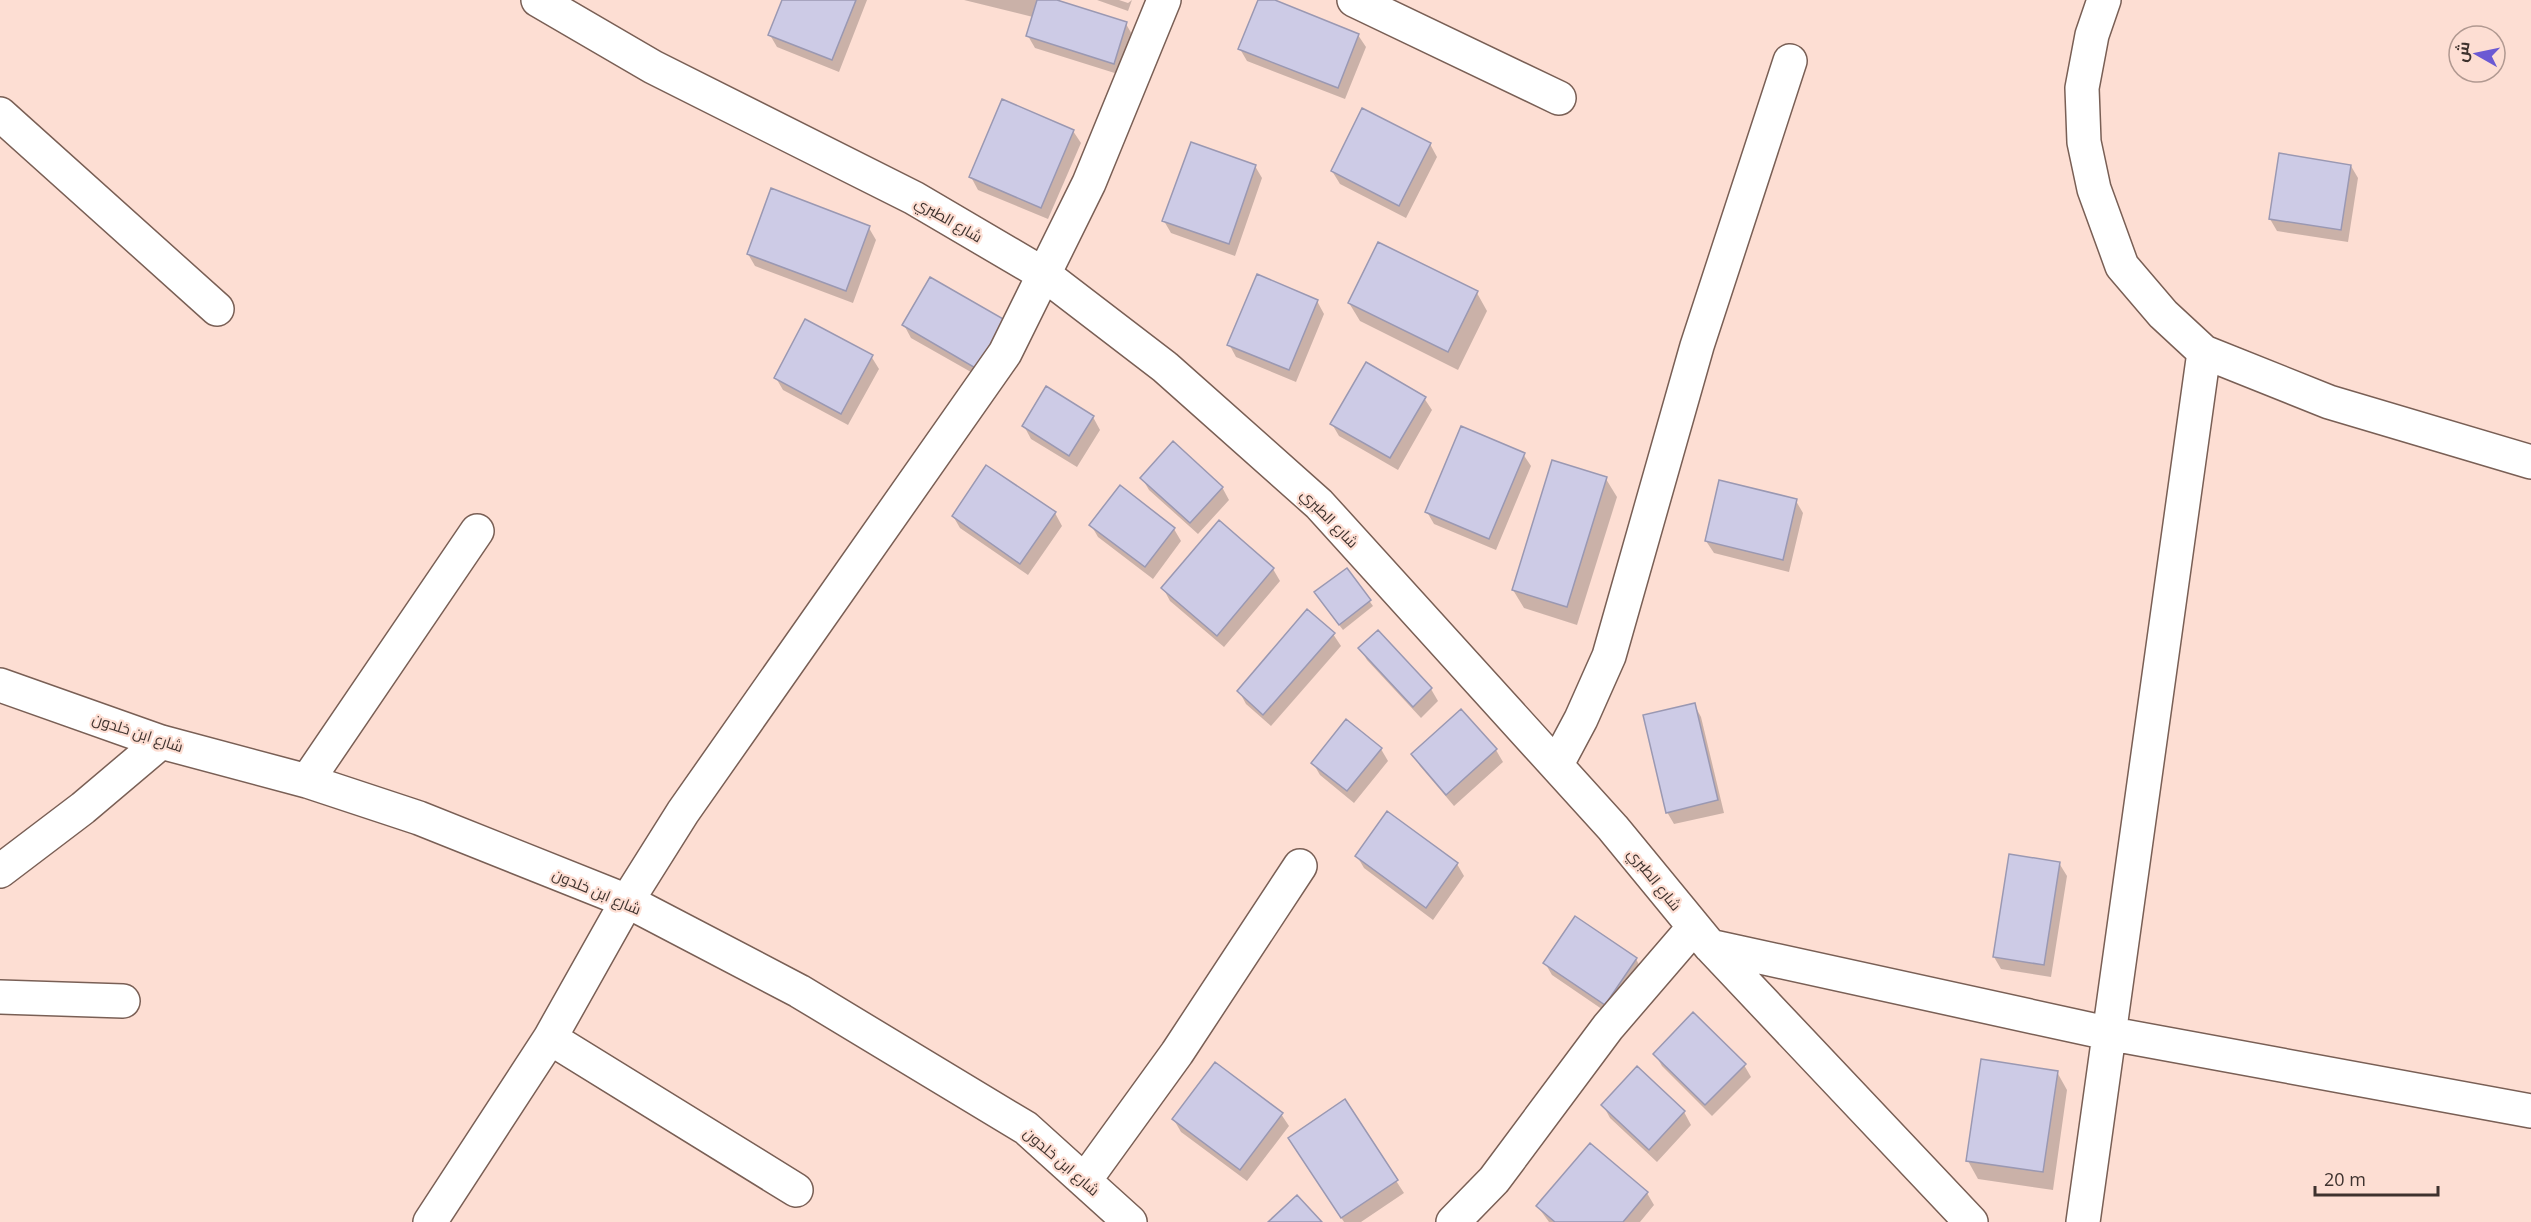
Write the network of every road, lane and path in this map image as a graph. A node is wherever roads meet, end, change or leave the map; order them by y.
1 (538, 0) edge
2 (1164, 0) edge
3 (1354, 0) edge
4 (2104, 0) edge
5 (1790, 62) dead end
6 (1559, 98) dead end
7 (0, 114) edge
8 (1045, 275) junction
9 (217, 309) dead end
10 (2204, 352) junction
11 (2531, 462) edge
12 (477, 531) dead end
13 (0, 685) edge
14 (161, 741) junction
15 (1557, 764) junction
16 (307, 781) junction
17 (1300, 866) dead end
18 (0, 871) edge
19 (627, 901) junction
20 (1702, 937) junction
21 (0, 997) edge
22 (123, 1001) dead end
23 (2108, 1033) junction
24 (550, 1038) junction
25 (2531, 1111) edge
26 (1084, 1180) junction
27 (796, 1190) dead end
28 (430, 1222) edge
29 (1130, 1222) edge
30 (1453, 1222) edge
31 (1971, 1222) edge
32 (2083, 1222) edge

1 - 8 street, شارع الطبري
2 - 8 street
3 - 6 street
4 - 10 street
5 - 15 street
7 - 9 street
8 - 15 street, شارع الطبري
8 - 19 street
10 - 11 street
10 - 23 street
12 - 16 street
13 - 14 street, شارع ابن خلدون
14 - 16 street, شارع ابن خلدون
14 - 18 street
15 - 20 street, شارع الطبري
16 - 19 street, شارع ابن خلدون
17 - 26 street
19 - 24 street
19 - 26 street, شارع ابن خلدون
20 - 23 street
20 - 30 street
20 - 31 street, شارع الطبري
21 - 22 street
23 - 25 street
23 - 32 street
24 - 27 street
24 - 28 street
26 - 29 street, شارع ابن خلدون

